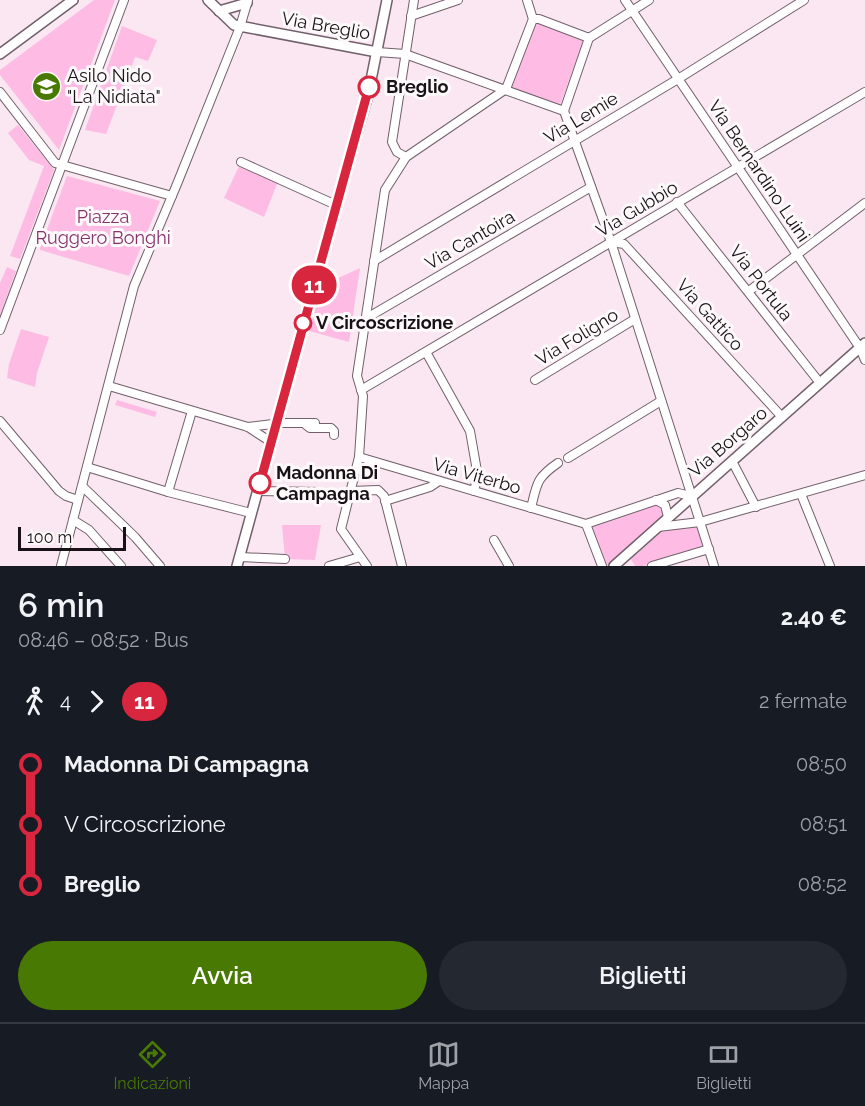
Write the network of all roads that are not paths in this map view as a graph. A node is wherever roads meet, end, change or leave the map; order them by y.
1 (73, 0) edge
2 (124, 0) edge
3 (208, 0) edge
4 (387, 0) edge
5 (414, 0) edge
6 (458, 0) edge
7 (527, 0) edge
8 (625, 0) edge
9 (649, 0) edge
10 (804, 0) edge
11 (247, 2) edge
12 (219, 10) junction
13 (632, 11) junction
14 (411, 15) junction
15 (533, 20) junction
16 (240, 27) junction
17 (589, 38) junction
18 (377, 52) junction
19 (0, 54) edge
20 (405, 54) junction
21 (678, 79) junction
22 (506, 89) junction
23 (0, 92) edge
24 (865, 92) edge
25 (564, 111) junction
26 (575, 139) junction
27 (406, 157) junction
28 (242, 162) dead end
29 (62, 165) junction
30 (739, 167) junction
31 (591, 188) junction
32 (172, 196) junction
33 (677, 202) junction
34 (865, 203) edge
35 (336, 205) junction
36 (611, 242) junction
37 (797, 254) junction
38 (374, 261) junction
39 (748, 291) junction
40 (365, 319) junction
41 (635, 319) junction
42 (0, 330) edge
43 (862, 346) edge
44 (426, 352) junction
45 (865, 360) edge
46 (535, 380) dead end
47 (820, 382) junction
48 (109, 386) junction
49 (361, 390) junction
50 (661, 401) junction
51 (192, 411) junction
52 (782, 417) junction
53 (0, 420) edge
54 (302, 423) junction
55 (315, 423) dead end
56 (276, 424) junction
57 (248, 427) junction
58 (334, 435) dead end
59 (271, 442) junction
60 (359, 457) junction
61 (568, 458) dead end
62 (732, 460) junction
63 (558, 463) dead end
64 (87, 467) junction
65 (865, 475) edge
66 (439, 481) junction
67 (82, 486) junction
68 (351, 490) junction
69 (258, 491) junction
70 (474, 491) junction
71 (168, 492) junction
72 (320, 492) dead end
73 (801, 494) junction
74 (691, 496) junction
75 (78, 500) junction
76 (656, 500) junction
77 (385, 501) junction
78 (756, 507) junction
79 (531, 508) junction
80 (251, 513) junction
81 (668, 517) junction
82 (73, 520) junction
83 (700, 522) junction
84 (586, 524) junction
85 (657, 527) junction
86 (494, 540) dead end
87 (709, 549) junction
88 (360, 557) junction
89 (285, 559) dead end
90 (238, 561) edge
91 (61, 566) edge
92 (121, 566) edge
93 (160, 566) edge
94 (329, 566) edge
95 (367, 566) edge
96 (402, 566) edge
97 (509, 566) edge
98 (602, 566) edge
99 (614, 566) edge
100 (651, 566) edge
101 (714, 566) edge
102 (830, 566) edge

1 - 19 street
2 - 29 street
3 - 12 street, Via Breglio
4 - 18 street
5 - 14 street
6 - 14 street
7 - 15 street
8 - 13 street, Via Bernardino Luini
9 - 13 street
10 - 21 street, Via Lemie
11 - 12 street
11 - 16 street
12 - 16 street, Via Breglio
13 - 17 street
13 - 21 street, Via Bernardino Luini
14 - 20 street
15 - 17 street
15 - 22 street
16 - 18 street, Via Breglio
16 - 32 street
17 - 25 street
18 - 20 street
18 - 35 street
20 - 22 street
20 - 27 street
21 - 26 street, Via Lemie
21 - 30 street, Via Bernardino Luini
22 - 25 street
22 - 27 street
23 - 29 street
24 - 30 street, Via Gubbio
25 - 26 street, Via Foligno
26 - 31 street, Via Foligno
26 - 38 street, Via Lemie
27 - 38 street
28 - 35 street
29 - 32 street
29 - 42 street
30 - 33 street, Via Gubbio
30 - 37 street, Via Bernardino Luini
31 - 36 street, Via Foligno
31 - 40 street, Via Cantoira
32 - 48 street
33 - 36 street, Via Gubbio
33 - 39 street, Via Portula
34 - 37 street
35 - 56 street
36 - 41 street, Via Foligno
36 - 44 street, Via Gubbio
36 - 52 street, Via Gattico
37 - 39 street
37 - 43 street, Via Bernardino Luini
38 - 40 street
39 - 47 street, Via Portula
40 - 49 street
41 - 46 street, Via Foligno
41 - 50 street, Via Foligno
43 - 45 street, Via Bernardino Luini
43 - 47 street, Via Borgaro
44 - 49 street, Via Gubbio
44 - 70 street
47 - 52 street, Via Borgaro
48 - 51 street
48 - 64 street
49 - 60 street
50 - 61 street
50 - 74 street, Via Foligno
51 - 57 street
51 - 71 street
52 - 62 street, Via Borgaro
53 - 75 street
54 - 55 street
54 - 56 street
54 - 58 street
56 - 57 street
56 - 59 street
57 - 59 street
59 - 69 street
60 - 66 street, Via Viterbo
60 - 68 street
62 - 74 street, Via Borgaro
62 - 78 street
63 - 79 street
64 - 67 street
64 - 71 street
65 - 73 street
66 - 70 street, Via Viterbo
66 - 77 street
67 - 75 street
67 - 93 street
68 - 77 street
68 - 88 street
69 - 72 street
69 - 80 street
70 - 79 street, Via Viterbo
71 - 80 street
73 - 78 street
73 - 102 street
74 - 76 street
74 - 81 street, Via Borgaro
74 - 83 street, Via Foligno
75 - 82 street
76 - 81 street
76 - 84 street
77 - 96 street
78 - 83 street
79 - 84 street, Via Viterbo
80 - 90 street
81 - 85 street, Via Borgaro
82 - 91 street
82 - 92 street
83 - 85 street
83 - 87 street, Via Foligno
84 - 98 street
85 - 99 street, Via Borgaro
86 - 97 street
87 - 100 street
87 - 101 street, Via Foligno
88 - 94 street
88 - 95 street
89 - 90 street

